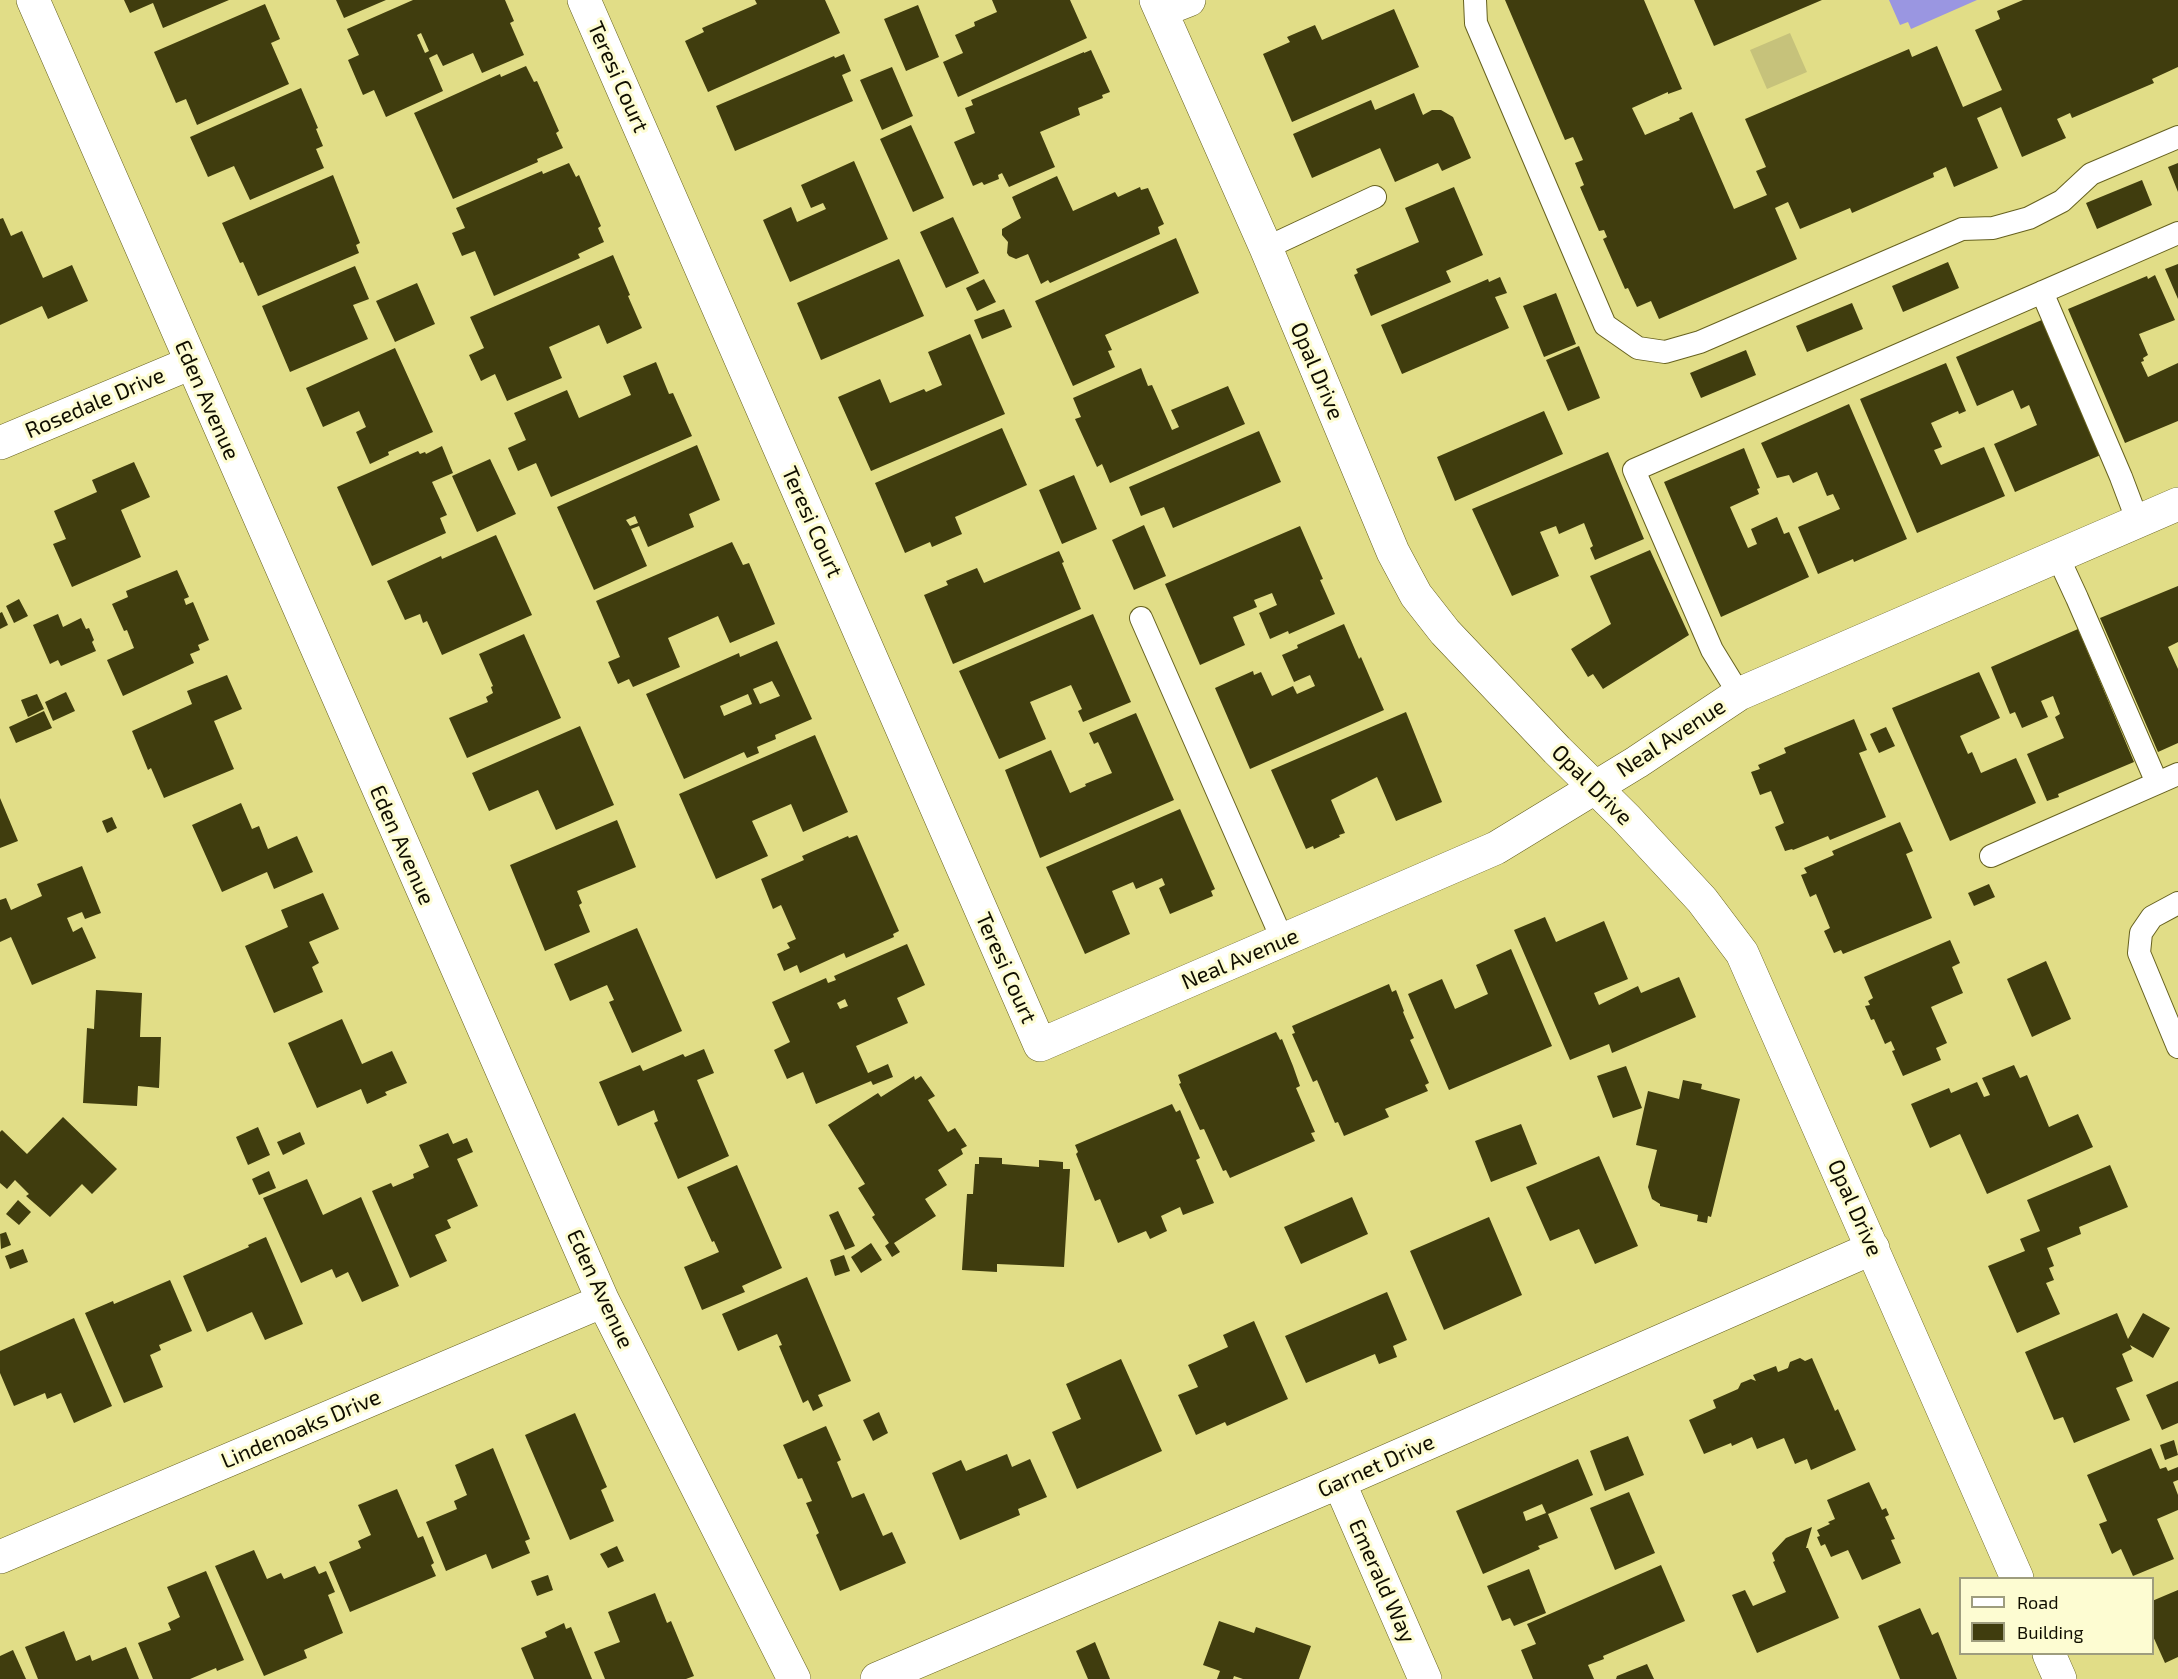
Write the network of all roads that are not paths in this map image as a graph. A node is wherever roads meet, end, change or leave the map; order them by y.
1 (33, 0) edge
2 (584, 0) edge
3 (1475, 0) edge
4 (1169, 4) edge
5 (2178, 137) edge
6 (1376, 197) dead end
7 (2178, 233) edge
8 (1266, 248) junction
9 (2042, 292) junction
10 (191, 363) junction
11 (0, 443) edge
12 (2178, 504) edge
13 (2138, 522) junction
14 (2058, 557) junction
15 (1141, 618) dead end
16 (1738, 694) junction
17 (2178, 774) edge
18 (2157, 783) junction
19 (1596, 788) junction
20 (1991, 856) dead end
21 (2178, 903) edge
22 (1283, 941) junction
23 (1040, 1045) joint
24 (2178, 1047) edge
25 (1873, 1248) junction
26 (603, 1301) junction
27 (1339, 1482) junction
28 (0, 1557) edge
29 (2017, 1577) edge
30 (2050, 1655) edge
31 (794, 1679) edge
32 (877, 1679) edge
33 (1425, 1679) edge
34 (2060, 1679) edge

1 - 10 street, Eden Avenue
2 - 23 street, Teresi Court
3 - 5 lane
4 - 8 street, Opal Drive
6 - 8 lane
7 - 9 lane
8 - 19 street, Opal Drive
9 - 13 lane
9 - 16 lane
10 - 11 street, Rosedale Drive
10 - 26 street, Eden Avenue
12 - 13 street, Neal Avenue
13 - 14 street, Neal Avenue
14 - 16 street, Neal Avenue
14 - 18 lane
15 - 22 lane
16 - 19 street, Neal Avenue
17 - 18 lane
18 - 20 lane
19 - 22 street, Neal Avenue
19 - 25 street, Opal Drive
21 - 24 lane
22 - 23 street, Neal Avenue
25 - 27 street, Garnet Drive
25 - 29 street, Opal Drive
26 - 28 street, Lindenoaks Drive
26 - 31 street, Eden Avenue
27 - 32 street, Garnet Drive
27 - 33 street, Emerald Way
30 - 34 street

